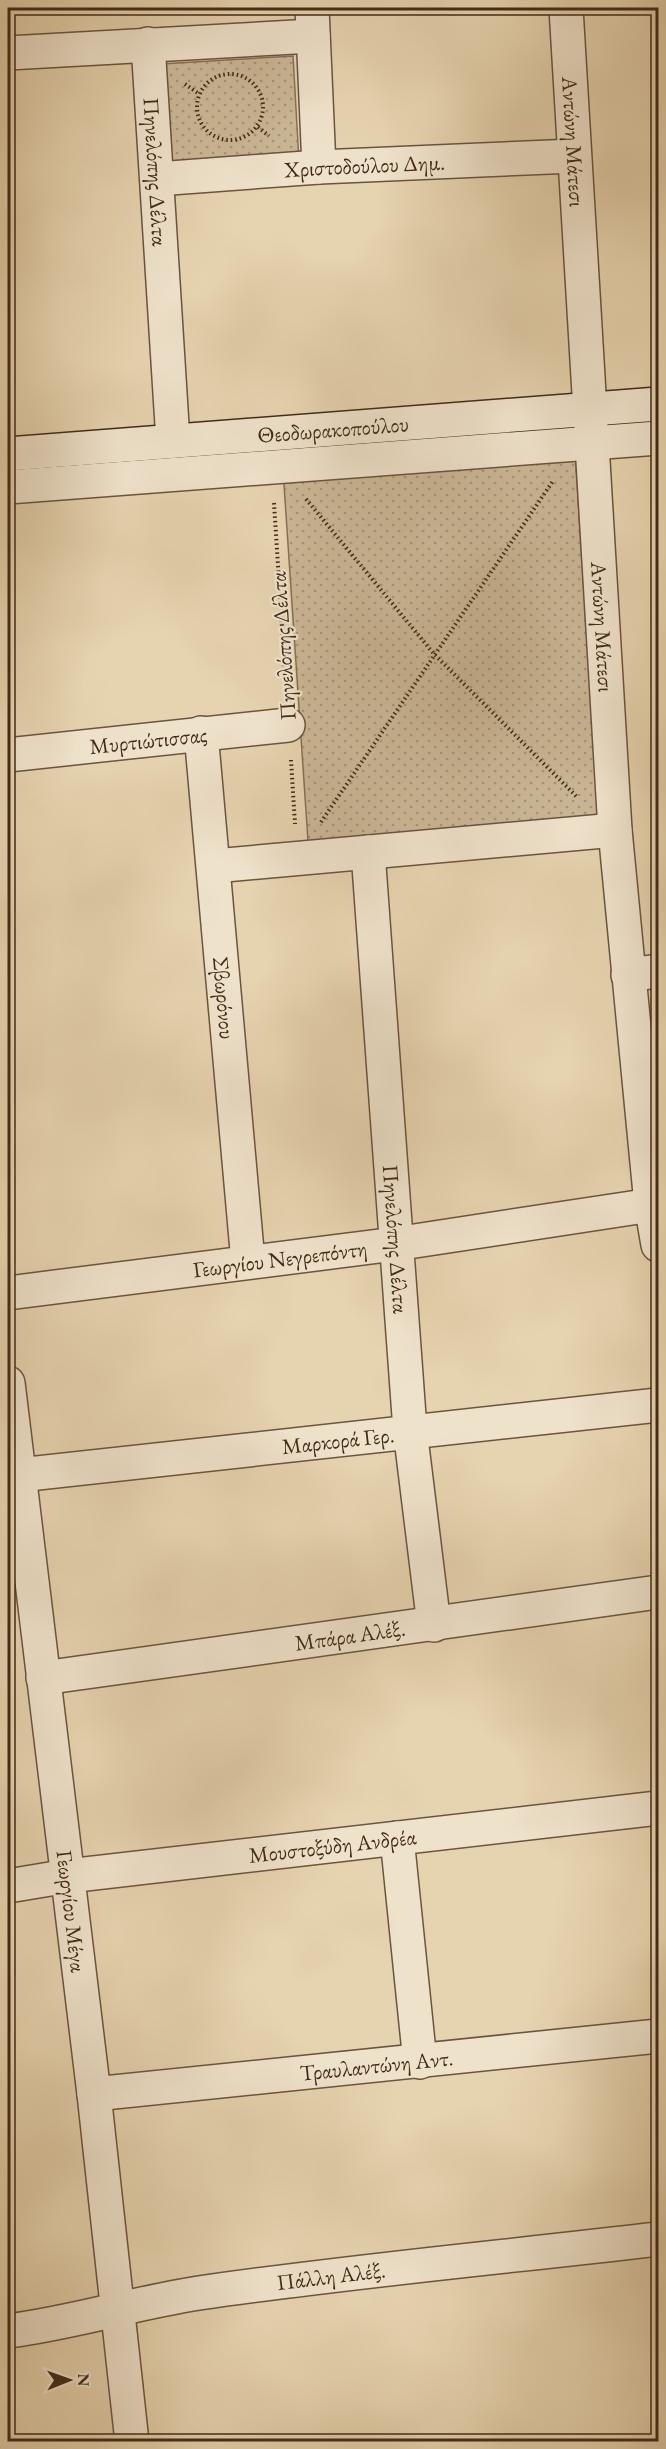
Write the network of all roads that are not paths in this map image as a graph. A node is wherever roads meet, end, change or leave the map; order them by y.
1 (566, 8) edge
2 (313, 22) edge
3 (148, 44) junction
4 (8, 52) edge
5 (573, 156) junction
6 (319, 167) junction
7 (157, 179) junction
8 (658, 404) edge
9 (589, 410) junction
10 (658, 438) edge
11 (173, 441) junction
12 (591, 443) junction
13 (8, 454) edge
14 (8, 487) edge
15 (288, 725) road end
16 (201, 733) junction
17 (8, 755) edge
18 (615, 830) junction
19 (368, 852) junction
20 (214, 866) junction
21 (643, 973) edge
22 (655, 1204) edge
23 (395, 1244) junction
24 (658, 1245) edge
25 (248, 1262) junction
26 (8, 1293) edge
27 (8, 1383) edge
28 (658, 1405) edge
29 (410, 1430) junction
30 (19, 1475) junction
31 (658, 1592) edge
32 (434, 1625) junction
33 (42, 1678) junction
34 (658, 1808) edge
35 (397, 1838) junction
36 (68, 1876) junction
37 (8, 1886) edge
38 (658, 2036) edge
39 (420, 2062) junction
40 (94, 2094) junction
41 (658, 2239) edge
42 (116, 2308) junction
43 (8, 2331) edge
44 (132, 2442) edge

1 - 5 street, Αντώνη Μάτεσι
2 - 3 street
2 - 6 street
3 - 4 street
3 - 7 street, Πηνελόπης Δέλτα
5 - 6 street, Χριστοδούλου Δημ.
5 - 9 street, Αντώνη Μάτεσι
6 - 7 street, Χριστοδούλου Δημ.
7 - 11 street, Πηνελόπης Δέλτα
8 - 9 street, Θεοδωρακοπούλου
9 - 11 street, Θεοδωρακοπούλου
9 - 12 street, Αντώνη Μάτεσι
10 - 12 street
11 - 13 street, Θεοδωρακοπούλου
12 - 14 street
12 - 18 street, Αντώνη Μάτεσι
15 - 16 street, Μυρτιώτισσας
16 - 17 street, Μυρτιώτισσας
16 - 20 street, Σβωρόνου
18 - 19 street
18 - 21 street, Αντώνη Μάτεσι
19 - 20 street
19 - 23 street, Πηνελόπης Δέλτα
20 - 25 street, Σβωρόνου
21 - 22 street, Αντώνη Μάτεσι
22 - 23 street, Γεωργίου Νεγρεπόντη
22 - 24 street, Αντώνη Μάτεσι
23 - 25 street, Γεωργίου Νεγρεπόντη
23 - 29 street, Πηνελόπης Δέλτα
25 - 26 street, Γεωργίου Νεγρεπόντη
27 - 30 street, Γεωργίου Μέγα
28 - 29 street, Μαρκορά Γερ.
29 - 30 street, Μαρκορά Γερ.
29 - 32 street, Πηνελόπης Δέλτα
30 - 33 street, Γεωργίου Μέγα
31 - 32 street, Μπάρα Αλέξ.
32 - 33 street, Μπάρα Αλέξ.
33 - 36 street, Γεωργίου Μέγα
34 - 35 street, Μουστοξύδη Ανδρέα
35 - 36 street, Μουστοξύδη Ανδρέα
35 - 39 street
36 - 37 street, Μουστοξύδη Ανδρέα
36 - 40 street, Γεωργίου Μέγα
38 - 39 street, Τραυλαντώνη Αντ.
39 - 40 street, Τραυλαντώνη Αντ.
40 - 42 street, Γεωργίου Μέγα
41 - 42 street, Πάλλη Αλέξ.
42 - 43 street, Πάλλη Αλέξ.
42 - 44 street, Γεωργίου Μέγα

